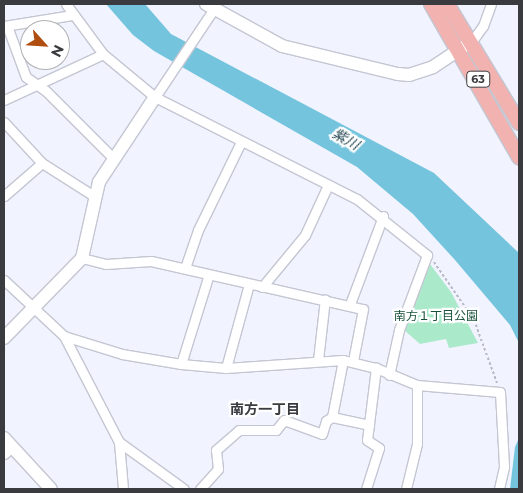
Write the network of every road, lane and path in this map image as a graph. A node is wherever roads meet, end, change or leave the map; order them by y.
1 (66, 4) edge
2 (431, 4) edge
3 (447, 4) edge
4 (490, 4) edge
5 (210, 7) edge
6 (72, 15) junction
7 (5, 26) edge
8 (472, 41) junction
9 (460, 50) junction
10 (103, 54) junction
11 (36, 83) junction
12 (155, 98) junction
13 (4, 100) edge
14 (4, 122) edge
15 (519, 123) edge
16 (241, 142) junction
17 (519, 157) edge
18 (112, 158) junction
19 (42, 163) junction
20 (328, 185) junction
21 (4, 196) edge
22 (94, 196) junction
23 (383, 216) junction
24 (427, 255) junction
25 (82, 258) junction
26 (185, 268) junction
27 (209, 274) junction
28 (4, 280) edge
29 (248, 284) junction
30 (262, 287) junction
31 (326, 299) junction
32 (350, 304) junction
33 (34, 308) junction
34 (64, 336) junction
35 (4, 338) edge
36 (318, 360) junction
37 (342, 360) junction
38 (353, 362) junction
39 (181, 364) junction
40 (226, 368) junction
41 (376, 368) junction
42 (389, 375) junction
43 (417, 385) junction
44 (500, 392) junction
45 (332, 417) junction
46 (368, 426) junction
47 (119, 442) junction
48 (6, 446) edge
49 (51, 489) edge
50 (123, 489) edge
51 (184, 489) edge
52 (200, 489) edge
53 (366, 489) edge
54 (406, 489) edge
55 (499, 489) edge

1 - 6 street
2 - 9 main road, 63
3 - 8 main road, 63
4 - 8 street
5 - 9 street
5 - 12 street
6 - 7 street
6 - 10 street
7 - 11 street
8 - 9 street
8 - 15 main road, 63
9 - 17 main road, 63
10 - 11 street
10 - 12 street
11 - 13 street
11 - 18 street
12 - 16 street
12 - 18 street
14 - 19 street
16 - 20 street
16 - 26 street
18 - 22 street
19 - 21 street
19 - 22 street
20 - 23 street
20 - 30 street
22 - 25 street
23 - 24 street
23 - 32 street
24 - 42 street
24 - 44 path
25 - 26 street
25 - 33 street
26 - 27 street
27 - 29 street
27 - 39 street
28 - 33 street
29 - 30 street
29 - 40 street
30 - 31 street
31 - 32 street
31 - 36 street
32 - 38 street
33 - 34 street
33 - 35 street
34 - 39 street
34 - 47 street
36 - 37 street
36 - 40 street
37 - 38 street
37 - 45 street
38 - 41 street
39 - 40 street
41 - 42 street
41 - 46 street
42 - 43 street
43 - 44 street
43 - 54 street
44 - 55 street
45 - 46 street
45 - 52 street
46 - 53 street
47 - 50 street
47 - 51 street
48 - 49 street

